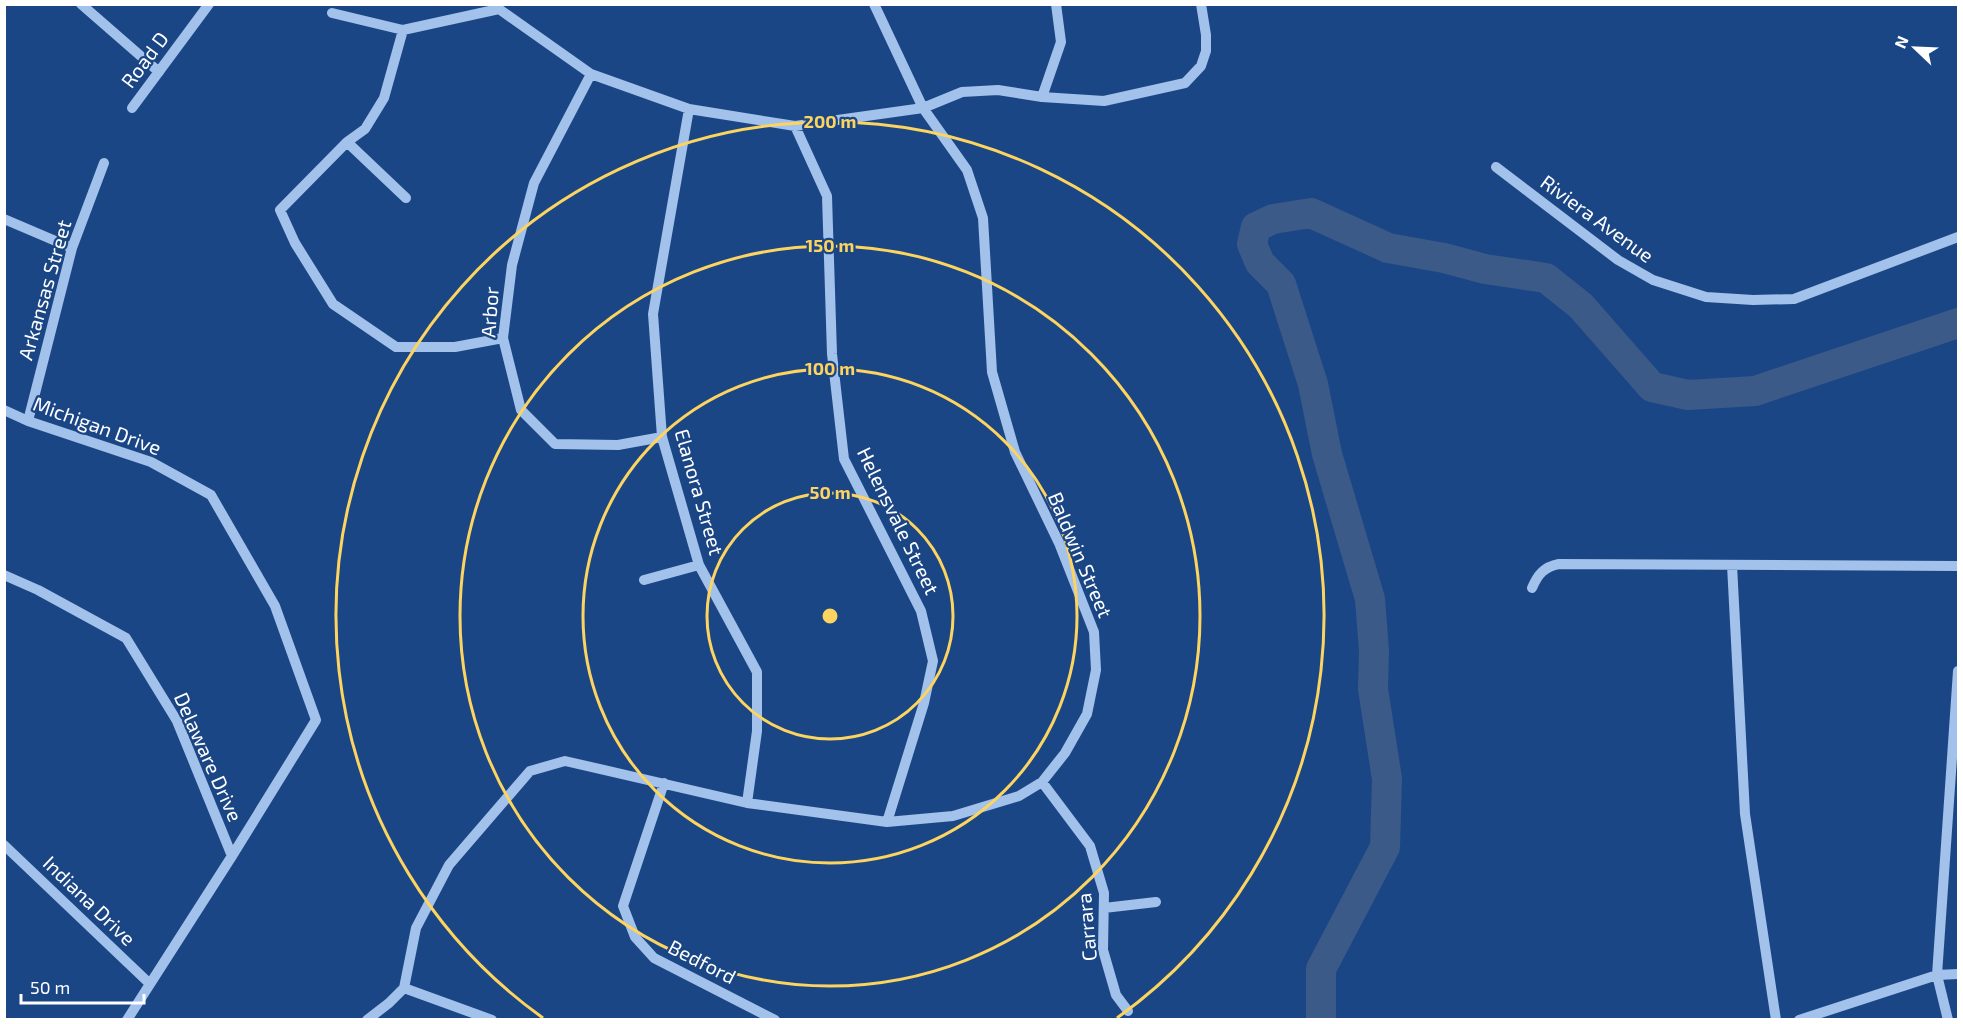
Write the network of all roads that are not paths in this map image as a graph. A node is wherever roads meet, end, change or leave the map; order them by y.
1 (81, 4) edge
2 (209, 4) edge
3 (874, 4) edge
4 (1056, 4) edge
5 (1201, 4) edge
6 (497, 7) edge
7 (332, 13) dead end
8 (404, 30) junction
9 (159, 72) junction
10 (591, 74) junction
11 (1042, 97) junction
12 (132, 108) dead end
13 (923, 108) junction
14 (689, 109) junction
15 (795, 126) junction
16 (347, 142) junction
17 (103, 167) dead end
18 (1496, 167) dead end
19 (406, 198) dead end
20 (4, 219) edge
21 (1959, 237) edge
22 (72, 248) junction
23 (503, 338) junction
24 (4, 411) edge
25 (28, 421) junction
26 (662, 437) junction
27 (699, 565) junction
28 (1732, 565) junction
29 (1959, 566) edge
30 (4, 575) edge
31 (644, 580) dead end
32 (1532, 588) dead end
33 (1959, 671) edge
34 (1042, 782) junction
35 (664, 783) junction
36 (747, 803) junction
37 (887, 822) junction
38 (4, 845) edge
39 (232, 856) junction
40 (1156, 902) dead end
41 (1104, 908) junction
42 (1959, 974) edge
43 (1937, 975) junction
44 (150, 984) junction
45 (404, 988) junction
46 (1128, 1011) dead end
47 (127, 1020) edge
48 (367, 1020) edge
49 (492, 1020) edge
50 (775, 1020) edge
51 (1776, 1020) edge
52 (1799, 1020) edge
53 (1948, 1020) edge

1 - 9 street
2 - 9 street, Road D
3 - 13 street, Baldwin Street
4 - 11 street
5 - 11 street
6 - 8 street
6 - 10 street
7 - 8 street
8 - 16 street
9 - 12 street, Road D
10 - 14 street
10 - 23 street, Arbor
11 - 13 street
13 - 15 street
13 - 34 street, Baldwin Street
14 - 15 street
14 - 26 street, Elanora Street
15 - 37 street, Helensvale Street
16 - 19 street
16 - 23 street
17 - 22 street, Arkansas Street
18 - 21 street, Riviera Avenue
20 - 22 street
22 - 25 street, Arkansas Street
23 - 26 street, Arbor
24 - 25 street, Michigan Drive
25 - 39 street, Michigan Drive
26 - 27 street, Elanora Street
27 - 31 street
27 - 36 street, Elanora Street
28 - 29 street
28 - 32 street
28 - 51 street
30 - 39 street, Delaware Drive
33 - 43 street
34 - 37 street, Baldwin Street
34 - 41 street, Carrara
35 - 36 street, Baldwin Street
35 - 45 street, Baldwin Street
35 - 50 street, Bedford
36 - 37 street, Baldwin Street
38 - 44 street, Indiana Drive
39 - 44 street
40 - 41 street
41 - 46 street, Carrara
42 - 43 street
43 - 52 street
43 - 53 street
44 - 47 street
45 - 48 street
45 - 49 street

